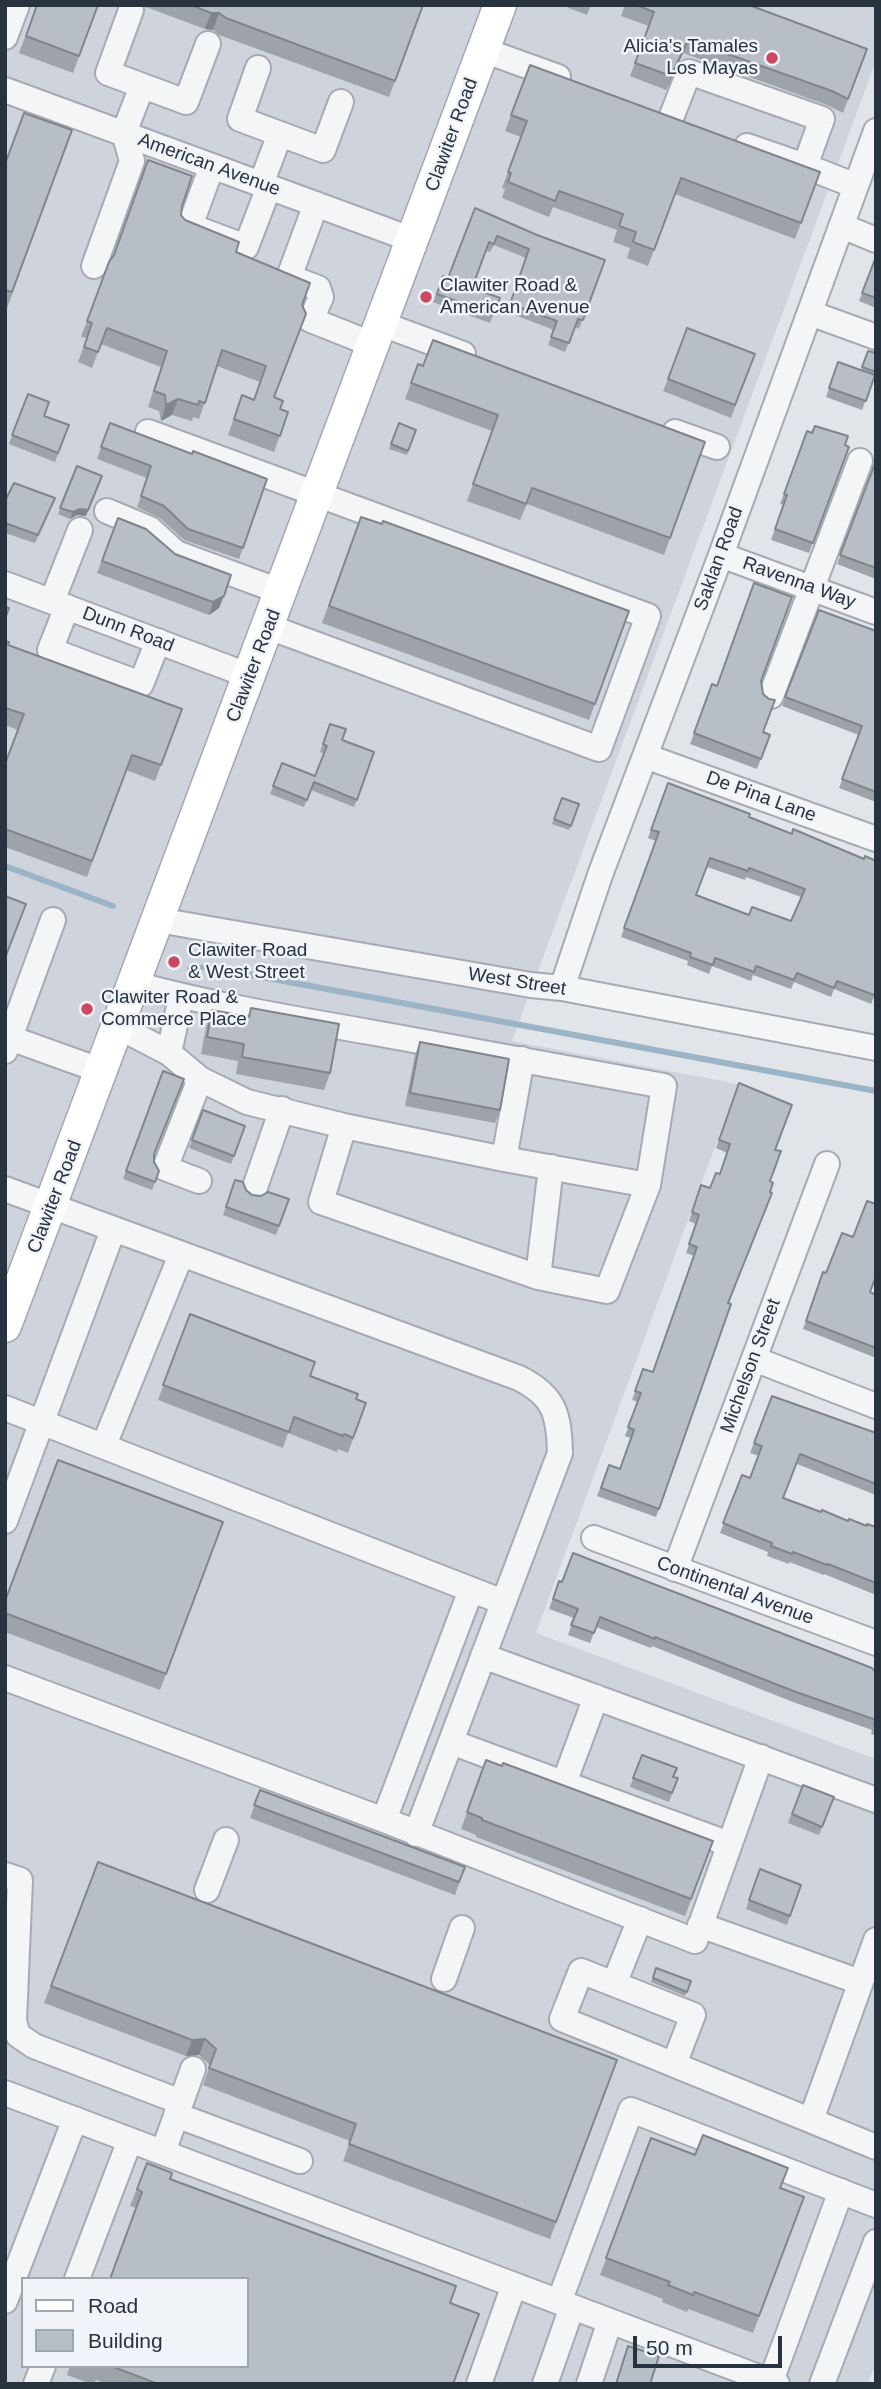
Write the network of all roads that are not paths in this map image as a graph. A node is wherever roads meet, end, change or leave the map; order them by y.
1 (17, 5) edge
2 (500, 5) edge
3 (131, 10) dead end
4 (5, 37) edge
5 (208, 44) dead end
6 (483, 50) junction
7 (258, 68) dead end
8 (580, 85) edge
9 (142, 86) junction
10 (5, 90) edge
11 (341, 102) dead end
12 (645, 109) edge
13 (671, 118) junction
14 (695, 127) edge
15 (876, 131) edge
16 (124, 133) junction
17 (280, 134) junction
18 (720, 136) edge
19 (212, 166) junction
20 (804, 166) junction
21 (265, 185) junction
22 (856, 186) junction
23 (316, 204) junction
24 (842, 226) junction
25 (413, 240) junction
26 (876, 240) edge
27 (94, 265) dead end
28 (810, 313) junction
29 (378, 334) junction
30 (876, 337) edge
31 (482, 361) edge
32 (652, 423) edge
33 (148, 432) dead end
34 (717, 447) dead end
35 (860, 461) dead end
36 (318, 496) junction
37 (107, 511) dead end
38 (80, 530) dead end
39 (721, 555) junction
40 (5, 584) edge
41 (813, 588) junction
42 (282, 592) junction
43 (60, 604) junction
44 (876, 611) edge
45 (269, 627) junction
46 (158, 641) junction
47 (250, 676) junction
48 (771, 696) edge
49 (645, 756) junction
50 (876, 839) edge
51 (53, 920) dead end
52 (158, 920) junction
53 (135, 984) junction
54 (562, 988) junction
55 (181, 997) junction
56 (119, 1027) junction
57 (8, 1044) edge
58 (876, 1048) edge
59 (169, 1053) junction
60 (522, 1059) junction
61 (102, 1071) junction
62 (200, 1079) junction
63 (282, 1109) junction
64 (344, 1126) junction
65 (504, 1159) junction
66 (827, 1164) dead end
67 (551, 1167) junction
68 (199, 1181) dead end
69 (648, 1185) junction
70 (5, 1189) edge
71 (254, 1190) dead end
72 (52, 1206) junction
73 (113, 1230) junction
74 (181, 1255) junction
75 (538, 1277) junction
76 (12, 1290) edge
77 (5, 1326) edge
78 (754, 1359) junction
79 (876, 1406) edge
80 (5, 1408) edge
81 (43, 1422) junction
82 (104, 1446) junction
83 (5, 1521) edge
84 (594, 1538) dead end
85 (675, 1569) junction
86 (471, 1590) junction
87 (503, 1602) junction
88 (876, 1643) edge
89 (483, 1656) junction
90 (5, 1678) edge
91 (596, 1698) junction
92 (451, 1742) junction
93 (761, 1757) junction
94 (564, 1783) junction
95 (876, 1800) edge
96 (384, 1820) junction
97 (416, 1834) junction
98 (226, 1840) dead end
99 (729, 1844) junction
100 (5, 1875) edge
101 (207, 1890) dead end
102 (640, 1919) junction
103 (700, 1925) junction
104 (462, 1928) dead end
105 (876, 1940) edge
106 (444, 1979) dead end
107 (860, 1982) junction
108 (614, 1984) junction
109 (674, 2064) junction
110 (193, 2069) dead end
111 (5, 2093) edge
112 (178, 2109) junction
113 (75, 2119) junction
114 (811, 2120) junction
115 (130, 2140) junction
116 (876, 2147) edge
117 (163, 2152) junction
118 (300, 2161) dead end
119 (841, 2191) junction
120 (876, 2205) edge
121 (16, 2240) edge
122 (876, 2242) edge
123 (77, 2277) edge
124 (514, 2285) junction
125 (5, 2301) edge
126 (566, 2304) junction
127 (610, 2321) junction
128 (774, 2383) edge
129 (480, 2384) edge
130 (545, 2384) edge
131 (589, 2384) edge
132 (822, 2384) edge

1 - 4 street
2 - 6 main road, Clawiter Road
3 - 9 street
5 - 9 street
6 - 8 street
6 - 25 main road, Clawiter Road
7 - 17 street
9 - 16 street
10 - 16 street, American Avenue
11 - 17 street
12 - 13 street
13 - 14 street
13 - 20 street
15 - 22 street, Saklan Road
16 - 19 street, American Avenue
16 - 27 street
17 - 21 street
18 - 20 street
19 - 21 street, American Avenue
19 - 21 street
20 - 22 street
21 - 23 street, American Avenue
22 - 24 street, Saklan Road
23 - 25 street, American Avenue
23 - 29 street
24 - 26 street
24 - 28 street, Saklan Road
25 - 29 main road, Clawiter Road
28 - 30 street
28 - 39 street, Saklan Road
29 - 31 street
29 - 36 main road, Clawiter Road
32 - 34 street
33 - 36 street
35 - 41 street
36 - 42 main road, Clawiter Road
36 - 45 street
37 - 42 street
38 - 43 street
39 - 41 street, Ravenna Way
39 - 49 street, Saklan Road
40 - 43 street, Dunn Road
41 - 44 street, Ravenna Way
41 - 48 street
42 - 45 main road, Clawiter Road
43 - 46 street, Dunn Road
43 - 46 street
45 - 47 main road, Clawiter Road
46 - 47 street, Dunn Road
47 - 52 main road, Clawiter Road
49 - 50 street, De Pina Lane
49 - 54 street, Saklan Road
51 - 57 street
52 - 53 main road, Clawiter Road
52 - 54 street, West Street
53 - 55 street
53 - 56 main road, Clawiter Road
54 - 58 street, West Street
55 - 59 street
55 - 60 street
56 - 59 street
56 - 61 main road, Clawiter Road
57 - 61 street
59 - 62 street
60 - 65 street
60 - 69 street
61 - 72 main road, Clawiter Road
62 - 63 street
62 - 68 street
63 - 64 street
63 - 71 street
64 - 65 street
64 - 75 street
65 - 67 street
66 - 78 street, Michelson Street
67 - 69 street
67 - 75 street
69 - 75 street
70 - 72 street
72 - 73 street
72 - 76 main road, Clawiter Road
73 - 74 street
73 - 81 street
74 - 82 street
74 - 87 street
76 - 77 main road, Clawiter Road
78 - 79 street
78 - 85 street, Michelson Street
80 - 81 street
81 - 82 street
81 - 83 street
82 - 86 street
84 - 85 street, Continental Avenue
85 - 88 street, Continental Avenue
86 - 87 street
86 - 96 street
87 - 89 street
89 - 91 street
89 - 92 street
90 - 96 street
91 - 93 street
91 - 94 street
92 - 94 street
92 - 97 street
93 - 95 street
93 - 99 street
94 - 99 street
96 - 97 street
97 - 102 street
98 - 101 street
99 - 103 street
100 - 112 street
102 - 103 street
102 - 108 street
103 - 107 street
104 - 106 street
105 - 107 street
107 - 114 street
108 - 109 street
108 - 109 street
109 - 114 street
110 - 112 street
111 - 113 street
112 - 117 street
112 - 118 street
113 - 115 street
113 - 121 street
114 - 116 street
115 - 117 street
115 - 123 street
117 - 124 street
119 - 120 street
119 - 126 street
119 - 128 street
121 - 125 street
122 - 132 street
124 - 126 street
124 - 129 street
126 - 127 street
126 - 130 street
127 - 128 street
127 - 131 street

